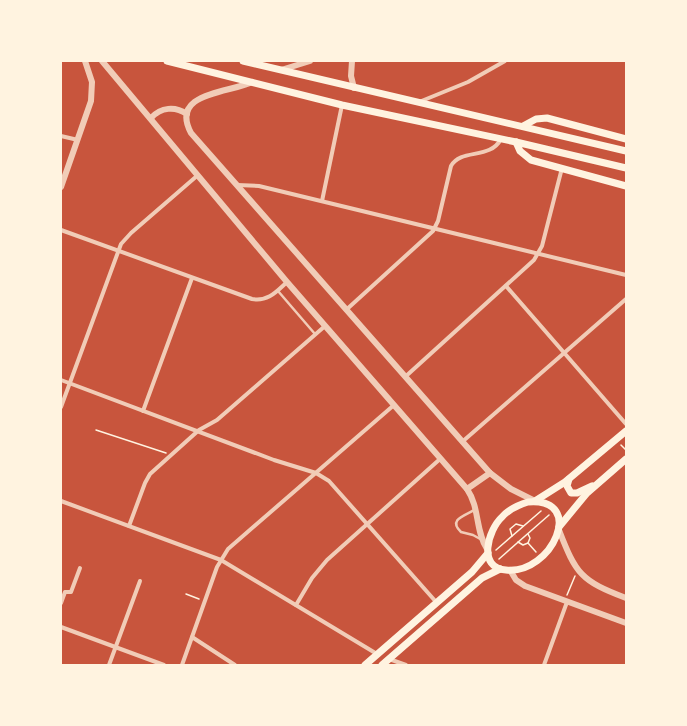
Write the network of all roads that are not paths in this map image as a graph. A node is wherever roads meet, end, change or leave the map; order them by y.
1 (85, 61) edge
2 (102, 61) edge
3 (167, 61) edge
4 (243, 61) edge
5 (310, 61) edge
6 (352, 61) edge
7 (505, 61) edge
8 (280, 70) junction
9 (252, 82) junction
10 (354, 88) junction
11 (418, 102) junction
12 (342, 105) junction
13 (187, 114) junction
14 (151, 118) junction
15 (524, 126) junction
16 (61, 136) edge
17 (502, 139) junction
18 (626, 139) edge
19 (78, 140) junction
20 (516, 142) junction
21 (626, 151) edge
22 (563, 168) junction
23 (626, 168) edge
24 (198, 175) junction
25 (236, 185) junction
26 (626, 186) edge
27 (61, 187) edge
28 (322, 201) junction
29 (435, 228) junction
30 (61, 230) edge
31 (118, 251) junction
32 (538, 254) junction
33 (626, 275) edge
34 (192, 278) junction
35 (287, 282) junction
36 (506, 286) junction
37 (278, 290) junction
38 (626, 299) edge
39 (346, 310) junction
40 (325, 326) junction
41 (316, 334) junction
42 (564, 353) junction
43 (405, 377) junction
44 (61, 380) edge
45 (70, 384) junction
46 (394, 405) junction
47 (61, 407) edge
48 (143, 411) junction
49 (626, 424) edge
50 (626, 430) edge
51 (198, 432) junction
52 (462, 442) junction
53 (440, 459) junction
54 (626, 459) edge
55 (316, 473) junction
56 (490, 473) junction
57 (569, 479) junction
58 (599, 482) junction
59 (467, 489) junction
60 (61, 501) edge
61 (535, 501) junction
62 (476, 508) junction
63 (367, 524) junction
64 (129, 526) junction
65 (559, 529) junction
66 (483, 541) junction
67 (488, 553) junction
68 (221, 560) junction
69 (497, 567) junction
70 (80, 568) dead end
71 (510, 570) junction
72 (140, 581) dead end
73 (626, 598) edge
74 (566, 601) junction
75 (61, 603) edge
76 (437, 603) junction
77 (296, 605) junction
78 (626, 623) edge
79 (61, 627) edge
80 (192, 637) junction
81 (116, 648) junction
82 (377, 654) junction
83 (389, 659) junction
84 (109, 665) edge
85 (164, 665) edge
86 (182, 665) edge
87 (235, 665) edge
88 (365, 665) edge
89 (382, 665) edge
90 (406, 665) edge
91 (544, 665) edge

1 - 19 street
2 - 14 street
3 - 9 main road
4 - 8 main road
5 - 8 street
6 - 10 street
7 - 11 street
8 - 10 main road
9 - 12 main road
9 - 13 street
10 - 11 main road
11 - 15 main road
12 - 17 main road
12 - 28 street
13 - 14 street
13 - 25 street
14 - 24 street
15 - 18 main road
15 - 21 main road
16 - 19 street
17 - 20 main road
17 - 29 street
19 - 27 street
20 - 22 main road
20 - 23 main road
22 - 26 main road
22 - 32 street
24 - 31 street
24 - 35 street
25 - 28 street
25 - 39 street
28 - 29 street
29 - 32 street
29 - 39 street
30 - 31 street
31 - 34 street
31 - 45 street
32 - 33 street
32 - 36 street
34 - 37 street
34 - 48 street
35 - 37 street
35 - 40 street
36 - 42 street
36 - 43 street
37 - 41 lane
38 - 42 street
39 - 43 street
40 - 41 street
40 - 46 street
41 - 51 street
42 - 49 street
42 - 52 street
43 - 52 street
44 - 45 street
45 - 47 street
45 - 48 street
46 - 53 street
46 - 55 street
48 - 51 street
50 - 57 main road
51 - 55 street
51 - 64 street
52 - 56 street
53 - 59 street
53 - 63 street
54 - 58 main road
55 - 63 street
55 - 68 street
56 - 59 street
56 - 61 street
57 - 58 main road
57 - 61 main road
58 - 65 main road
59 - 62 street
60 - 64 street
61 - 65 main road
61 - 67 main road
62 - 66 street
62 - 66 lane
63 - 76 street
63 - 77 street
64 - 68 street
65 - 71 main road
65 - 73 street
66 - 67 street
67 - 69 main road
67 - 76 main road
68 - 77 street
68 - 80 street
69 - 71 main road
69 - 83 main road
70 - 75 street
71 - 74 street
72 - 81 street
74 - 78 street
74 - 91 street
76 - 82 main road
77 - 82 street
79 - 81 street
80 - 86 street
80 - 87 street
81 - 84 street
81 - 85 street
82 - 88 main road
83 - 89 main road
83 - 90 street

